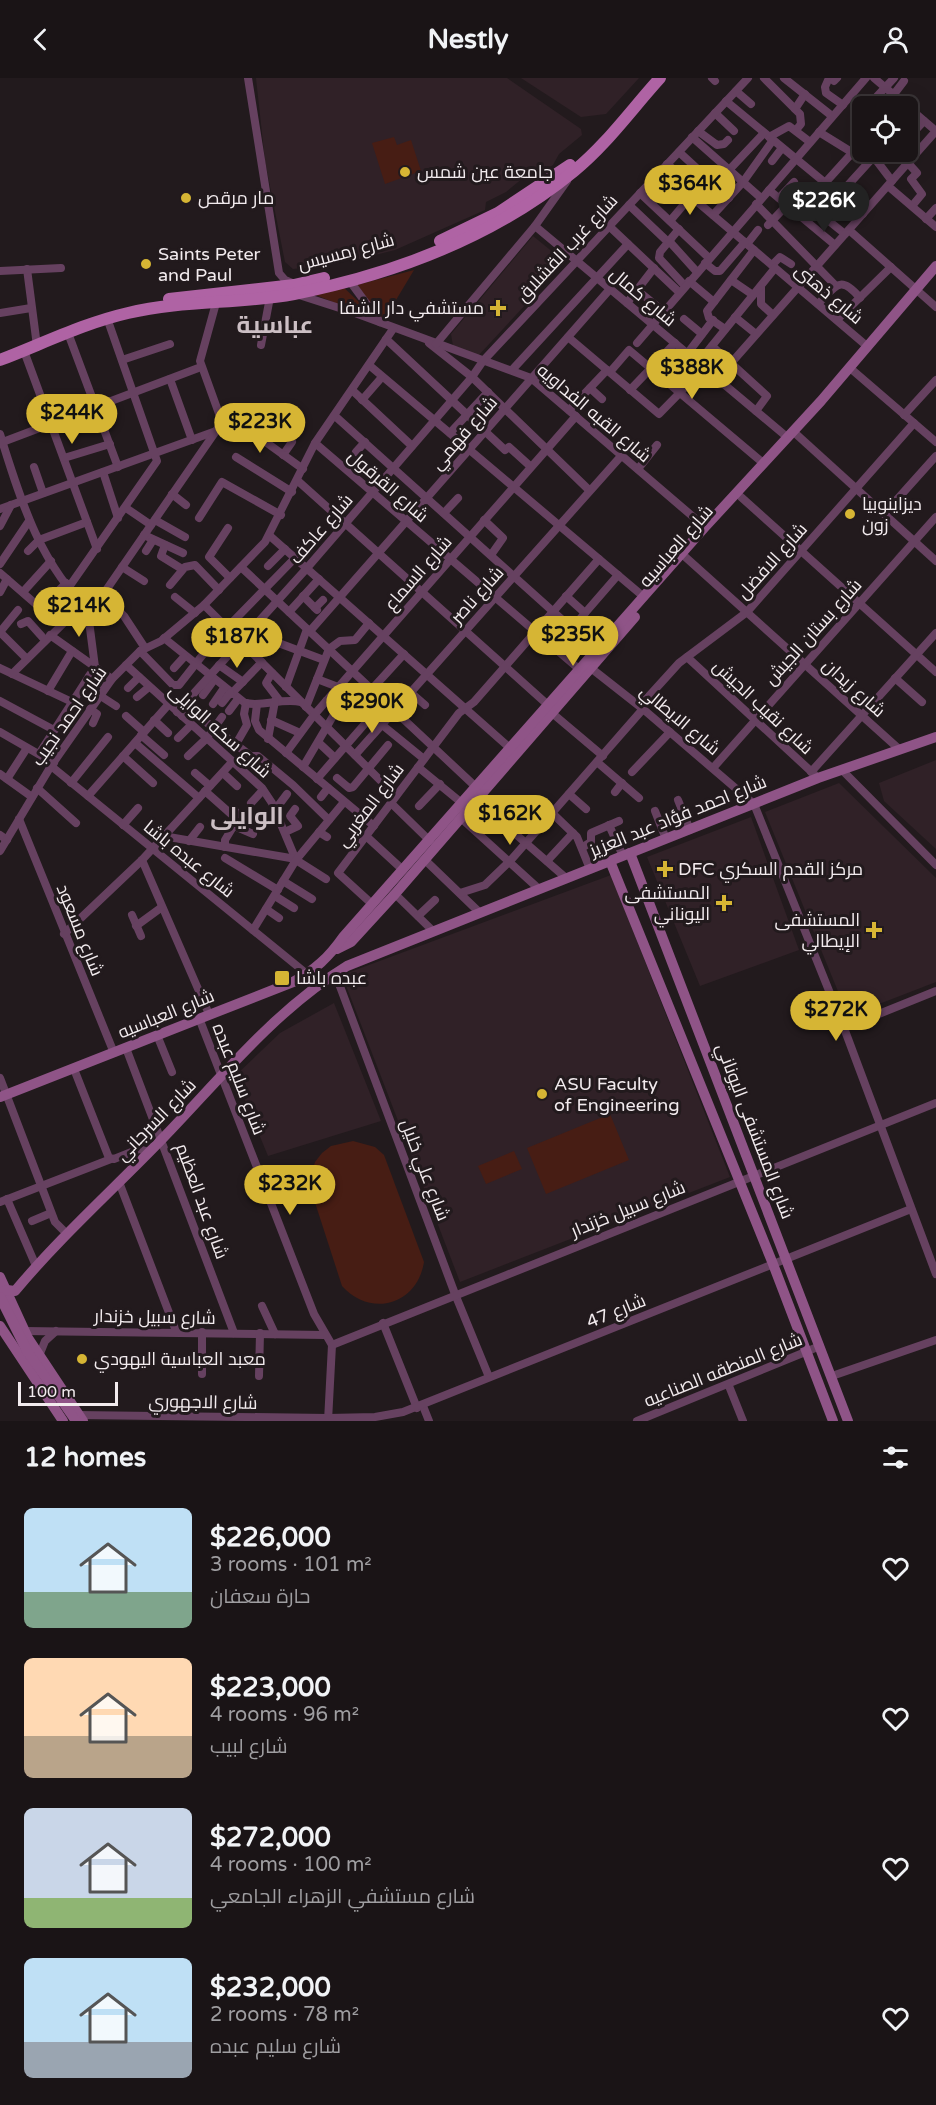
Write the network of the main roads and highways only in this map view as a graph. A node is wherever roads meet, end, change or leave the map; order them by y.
1 (651, 78) edge
2 (660, 78) edge
3 (936, 266) edge
4 (294, 289) junction
5 (36, 343) junction
6 (0, 353) edge
7 (0, 360) edge
8 (791, 436) junction
9 (684, 556) junction
10 (585, 666) junction
11 (550, 709) junction
12 (934, 739) edge
13 (472, 797) junction
14 (626, 855) junction
15 (610, 861) junction
16 (660, 926) junction
17 (641, 934) junction
18 (337, 949) junction
19 (310, 973) junction
20 (335, 973) joint
21 (318, 985) junction
22 (3, 1096) edge
23 (0, 1277) edge
24 (2, 1293) edge
25 (0, 1304) edge
26 (1, 1331) edge
27 (70, 1420) edge
28 (833, 1421) edge
29 (848, 1421) edge

1 - 4 main road, شارع رمسيس
2 - 4 main road, شارع رمسيس
3 - 8 main road, شارع العباسيه
4 - 5 main road, شارع رمسيس
4 - 5 main road, شارع رمسيس
5 - 6 main road, شارع رمسيس
5 - 7 main road, شارع رمسيس
8 - 9 main road, شارع العباسيه
8 - 9 main road, شارع العباسيه
9 - 10 main road, شارع العباسيه
9 - 10 main road, شارع العباسيه
10 - 11 main road, شارع العباسيه
11 - 13 main road, شارع العباسيه
11 - 13 main road, شارع العباسيه
12 - 14 main road, شارع احمد فؤاد عبد العزيز
13 - 18 main road, شارع العباسيه
13 - 18 main road, شارع العباسيه
14 - 15 main road, شارع احمد فؤاد عبد العزيز
14 - 16 main road, شارع المستشفى اليوناني
15 - 17 main road, شارع المستشفى اليوناني
15 - 20 main road, شارع احمد فؤاد عبد العزيز
16 - 17 main road
16 - 29 main road, شارع المستشفى اليوناني
17 - 28 main road, شارع المستشفى اليوناني
18 - 19 main road, شارع العباسيه
19 - 21 main road
19 - 22 main road, شارع العباسيه
20 - 21 main road, شارع السرجاني
21 - 24 main road, شارع السرجاني
23 - 24 main road
24 - 27 main road
24 - 27 main road, bridge
25 - 27 main road, bridge
26 - 27 main road

